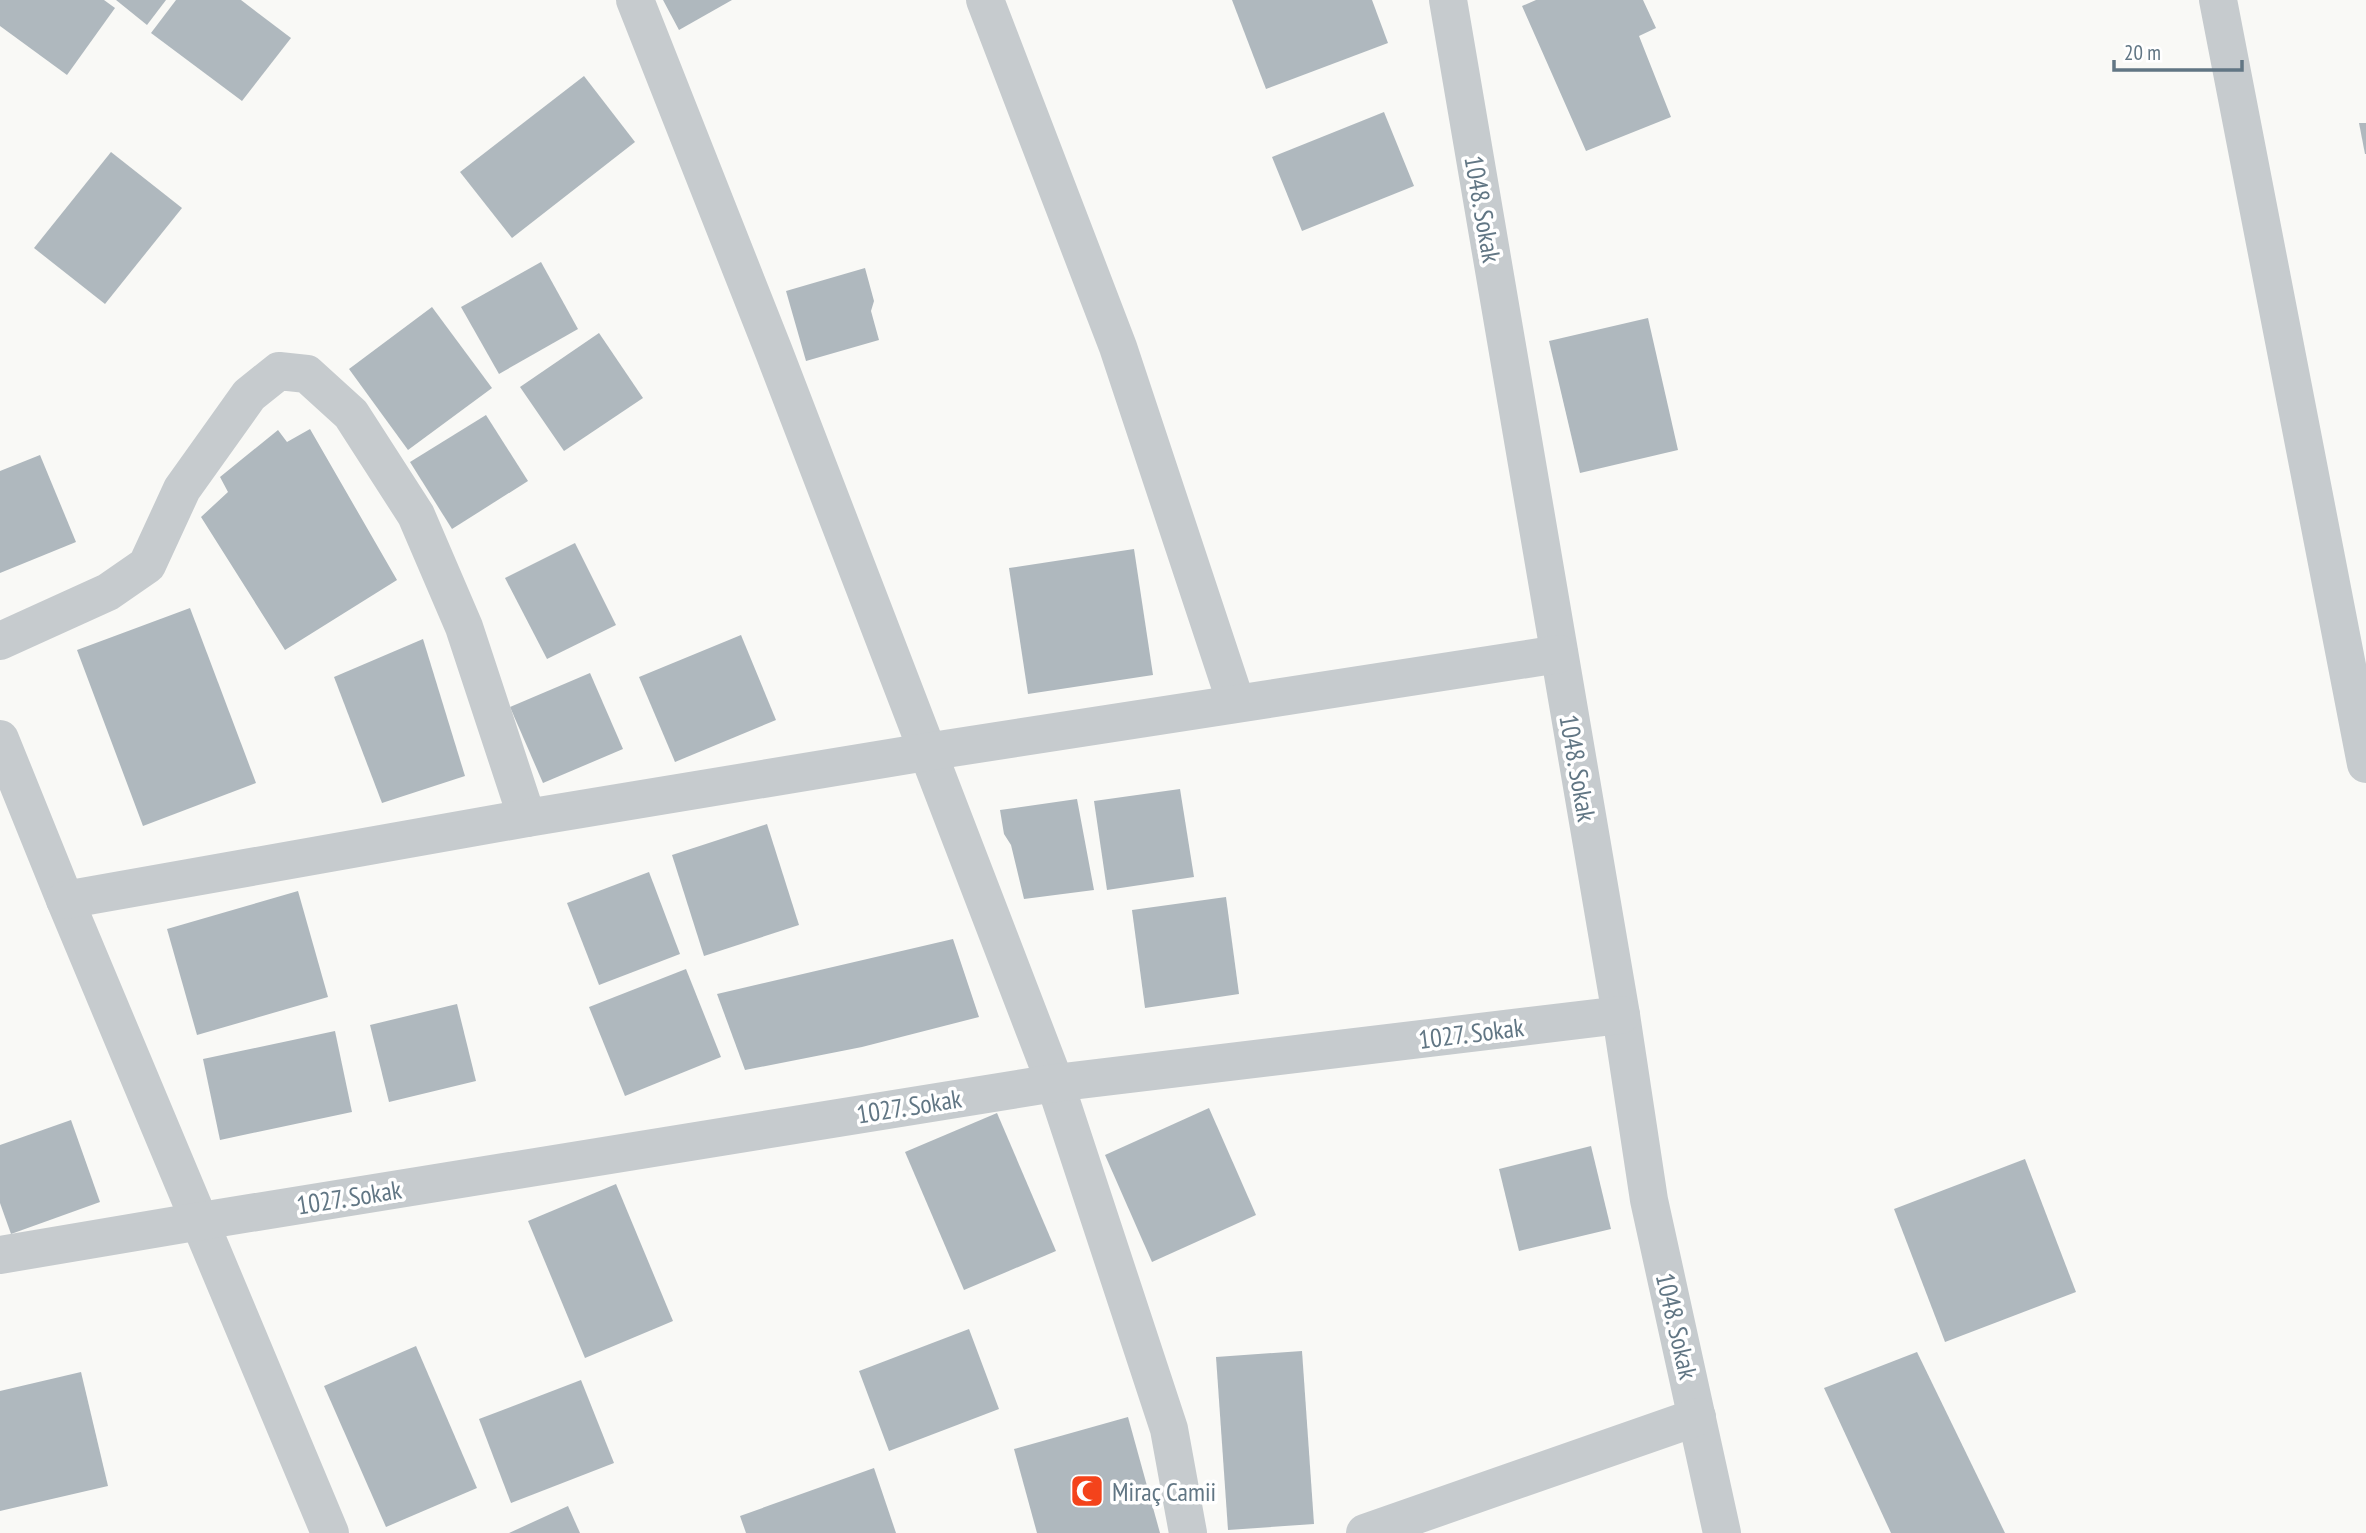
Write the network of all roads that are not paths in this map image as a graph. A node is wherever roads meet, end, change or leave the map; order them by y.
1 (635, 0) edge
2 (985, 0) edge
3 (1448, 0) edge
4 (2218, 0) edge
5 (0, 641) edge
6 (1559, 654) junction
7 (1236, 703) junction
8 (0, 739) edge
9 (926, 751) junction
10 (2366, 764) edge
11 (527, 818) junction
12 (65, 900) junction
13 (1621, 1015) junction
14 (1055, 1083) junction
15 (201, 1221) junction
16 (0, 1255) edge
17 (1697, 1417) junction
18 (330, 1533) edge
19 (1188, 1533) edge
20 (1365, 1533) edge
21 (1722, 1533) edge

1 - 9 street
2 - 7 street
3 - 6 street, 1048. Sokak
4 - 10 street
5 - 11 street
6 - 7 street
6 - 13 street, 1048. Sokak
7 - 9 street
8 - 12 street
9 - 11 street
9 - 14 street
11 - 12 street
12 - 15 street
13 - 14 street, 1027. Sokak
13 - 17 street, 1048. Sokak
14 - 15 street, 1027. Sokak
14 - 19 street
15 - 16 street, 1027. Sokak
15 - 18 street
17 - 20 street
17 - 21 street, 1048. Sokak

